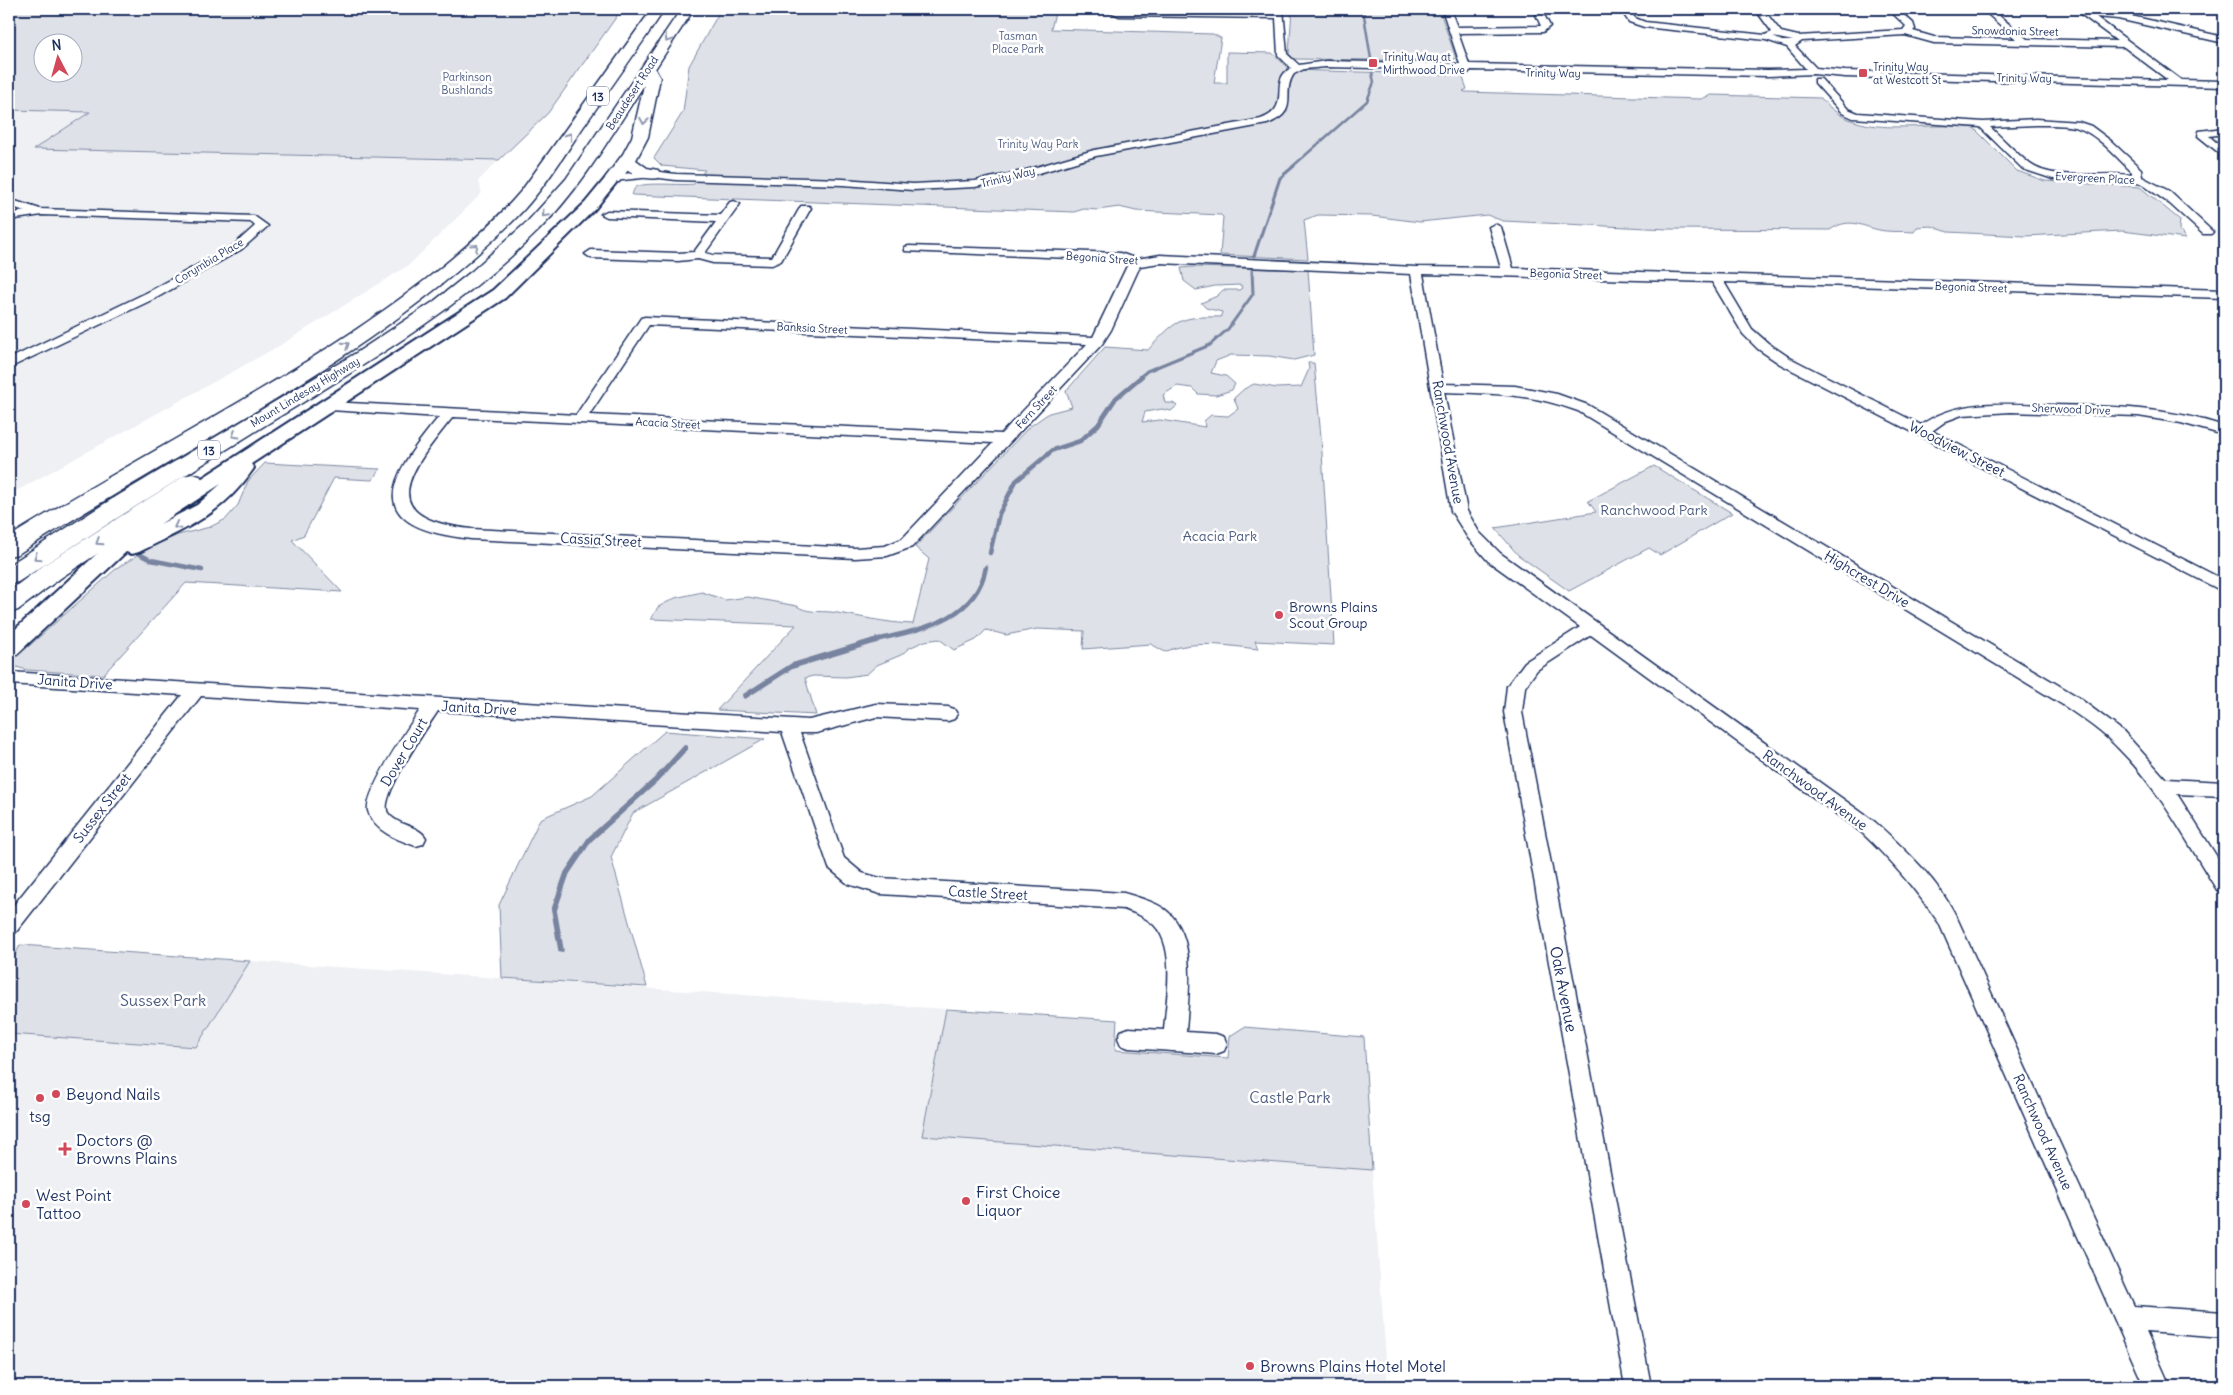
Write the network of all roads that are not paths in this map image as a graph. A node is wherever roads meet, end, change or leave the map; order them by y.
1 (658, 9) edge
2 (687, 9) edge
3 (1108, 9) edge
4 (1446, 9) edge
5 (1624, 9) edge
6 (1759, 9) edge
7 (1892, 9) edge
8 (1986, 9) edge
9 (2078, 9) edge
10 (1280, 12) edge
11 (2088, 14) junction
12 (1540, 15) dead end
13 (1453, 30) junction
14 (1905, 32) junction
15 (1778, 34) junction
16 (1768, 38) junction
17 (2224, 40) edge
18 (1793, 41) junction
19 (2026, 43) junction
20 (2126, 44) junction
21 (648, 68) junction
22 (1297, 68) junction
23 (1466, 69) junction
24 (1815, 76) junction
25 (2181, 84) junction
26 (2224, 84) edge
27 (2224, 88) edge
28 (1983, 125) junction
29 (2224, 131) edge
30 (2224, 154) edge
31 (627, 162) junction
32 (652, 174) junction
33 (541, 176) joint
34 (576, 176) joint
35 (676, 177) junction
36 (2137, 179) junction
37 (610, 183) junction
38 (9, 202) edge
39 (734, 204) dead end
40 (805, 208) dead end
41 (42, 212) junction
42 (607, 214) dead end
43 (9, 217) edge
44 (724, 218) junction
45 (1495, 226) dead end
46 (2207, 232) dead end
47 (910, 249) dead end
48 (591, 254) dead end
49 (698, 255) junction
50 (1136, 262) junction
51 (1416, 271) junction
52 (1508, 272) junction
53 (1717, 280) junction
54 (2224, 294) edge
55 (440, 306) junction
56 (1098, 341) junction
57 (9, 364) edge
58 (304, 371) junction
59 (1438, 388) junction
60 (330, 406) junction
61 (449, 413) junction
62 (580, 419) junction
63 (1922, 431) junction
64 (2224, 431) edge
65 (1007, 439) junction
66 (259, 452) junction
67 (217, 499) junction
68 (181, 501) junction
69 (9, 528) edge
70 (913, 537) joint
71 (9, 548) edge
72 (100, 565) junction
73 (9, 576) edge
74 (2224, 587) edge
75 (9, 604) edge
76 (40, 618) junction
77 (1592, 627) junction
78 (9, 633) edge
79 (9, 648) edge
80 (9, 678) edge
81 (196, 690) junction
82 (432, 705) junction
83 (948, 714) dead end
84 (789, 726) junction
85 (2161, 786) junction
86 (2224, 789) edge
87 (416, 838) dead end
88 (2224, 884) edge
89 (9, 926) edge
90 (1129, 1038) dead end
91 (1174, 1041) junction
92 (1216, 1044) dead end
93 (2126, 1318) junction
94 (2224, 1325) edge
95 (1638, 1386) edge
96 (2157, 1386) edge

33 -> 1 highway, Beaudesert Road / 13
2 -> 21 highway, Beaudesert Road / 13
3 - 10 street
4 - 13 street
5 - 16 street
6 - 15 street
7 - 14 street
8 - 19 street
9 - 11 street
10 - 22 street
11 - 17 street
11 - 20 street
12 - 13 street
13 - 23 street
14 - 18 street
14 - 19 street, Snowdonia Street
15 - 16 street
15 - 18 street
16 - 18 street
18 - 24 street
19 - 20 street, Snowdonia Street
20 - 25 street
21 -> 31 highway
21 - 34 highway, Beaudesert Road / 13
22 - 23 street, Trinity Way
22 - 35 street, Trinity Way
23 - 24 street, Trinity Way
24 - 25 street, Trinity Way
24 - 28 street
25 - 26 street, Trinity Way
25 - 27 street, Trinity Way
28 - 36 street, Evergreen Place
28 - 36 street
29 - 30 street
31 - 32 highway
31 - 37 highway
32 - 35 street, Trinity Way
32 - 37 street, Trinity Way
58 -> 33 highway, Mount Lindesay Highway / 13
34 -> 55 highway, Mount Lindesay Highway / 13
35 - 37 street, Trinity Way
36 - 46 street, Evergreen Place
37 - 60 street, Mount Lindesay Highway
38 - 41 street, Corymbia Place
39 - 44 street
40 - 49 street
41 - 43 street, Corymbia Place
41 - 57 street, Corymbia Place
42 - 44 street
44 - 49 street
45 - 52 street
47 - 50 street, Begonia Street
48 - 49 street
50 - 51 street, Begonia Street
50 - 56 street, Fern Street
51 - 52 street, Begonia Street
51 - 59 street, Ranchwood Avenue
52 - 53 street, Begonia Street
53 - 54 street, Begonia Street
53 - 63 street, Woodview Street
55 -> 73 highway, Mount Lindesay Highway / 13
55 -> 75 highway
56 - 62 street, Banksia Street
56 - 65 street, Fern Street
58 - 69 highway
58 - 71 highway, Mount Lindesay Highway / 13
59 - 77 street, Ranchwood Avenue
59 - 85 street, Highcrest Drive
60 - 61 street, Acacia Street
60 - 66 street, Mount Lindesay Highway
61 - 62 street, Acacia Street
61 - 70 street, Cassia Street
62 - 65 street, Acacia Street
63 - 64 street, Sherwood Drive
63 - 74 street, Woodview Street
65 - 70 street, Fern Street
66 - 67 street, Mount Lindesay Highway
66 - 68 street, Mount Lindesay Highway
67 - 68 street
67 -> 72 street, Mount Lindesay Highway
68 - 72 street, Mount Lindesay Highway
72 - 76 street, Mount Lindesay Highway
76 - 78 street, Mount Lindesay Highway
76 - 79 street, Mount Lindesay Highway
77 - 93 street, Ranchwood Avenue
77 - 95 street, Oak Avenue
80 - 81 street, Janita Drive
81 - 82 street, Janita Drive
81 - 89 street, Sussex Street
82 - 84 street, Janita Drive
82 - 87 street, Dover Court
83 - 84 street, Janita Drive
84 - 91 street, Castle Street
85 - 86 street
85 - 88 street, Highcrest Drive
90 - 91 street
91 - 92 street
93 - 94 street
93 - 96 street, Ranchwood Avenue

